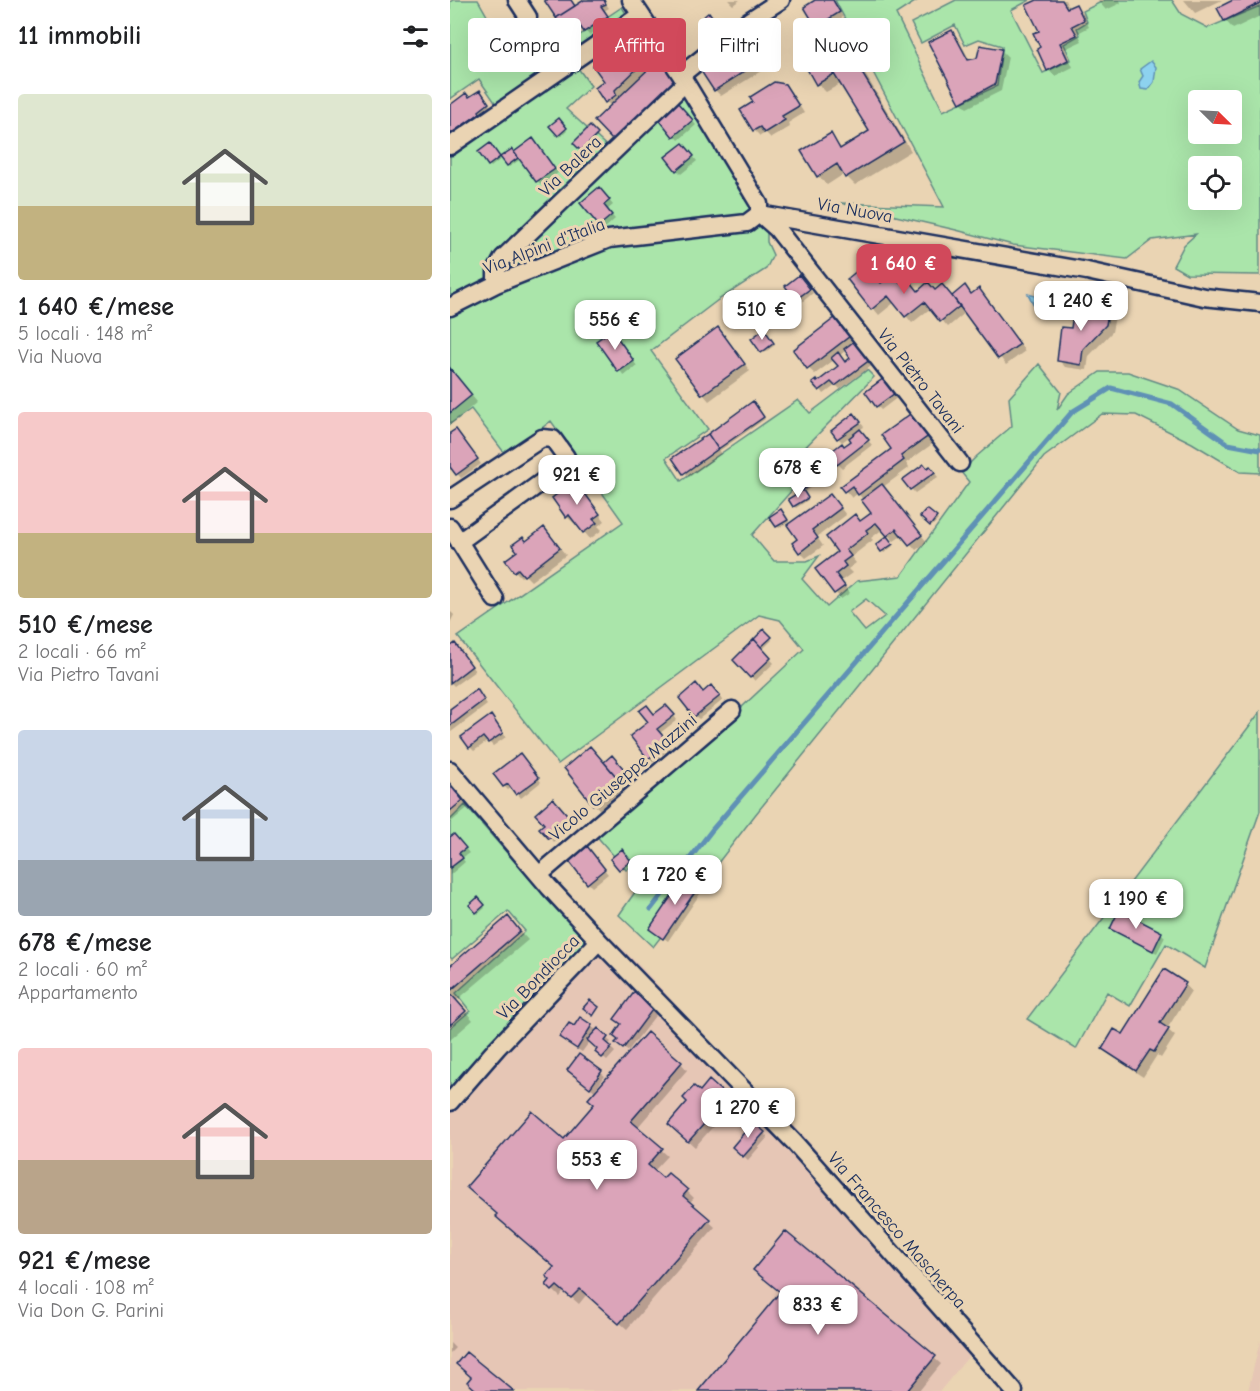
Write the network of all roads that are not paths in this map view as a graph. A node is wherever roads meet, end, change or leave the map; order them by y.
1 (517, 0) edge
2 (781, 0) edge
3 (636, 7) edge
4 (528, 17) dead end
5 (683, 79) junction
6 (450, 146) edge
7 (759, 214) junction
8 (496, 284) junction
9 (1260, 303) edge
10 (450, 307) edge
11 (960, 463) dead end
12 (450, 499) edge
13 (455, 534) edge
14 (495, 599) dead end
15 (732, 710) dead end
16 (450, 770) edge
17 (539, 875) junction
18 (599, 941) junction
19 (450, 1102) edge
20 (1014, 1391) edge

1 - 4 street
2 - 5 street, Via Balera
3 - 5 street
3 - 6 street
5 - 7 street
5 - 8 street, Via Balera
7 - 8 street, Via Alpini d'Italia
7 - 9 street, Via Nuova
7 - 11 street, Via Pietro Tavani
8 - 10 street, Via Alpini d'Italia
12 - 13 street
13 - 14 street
15 - 17 street, Vicolo Giuseppe Mazzini
16 - 17 street, Via Bondiocca
17 - 18 street, Via Bondiocca
18 - 19 street, Via Bondiocca
18 - 20 street, Via Francesco Mascherpa

